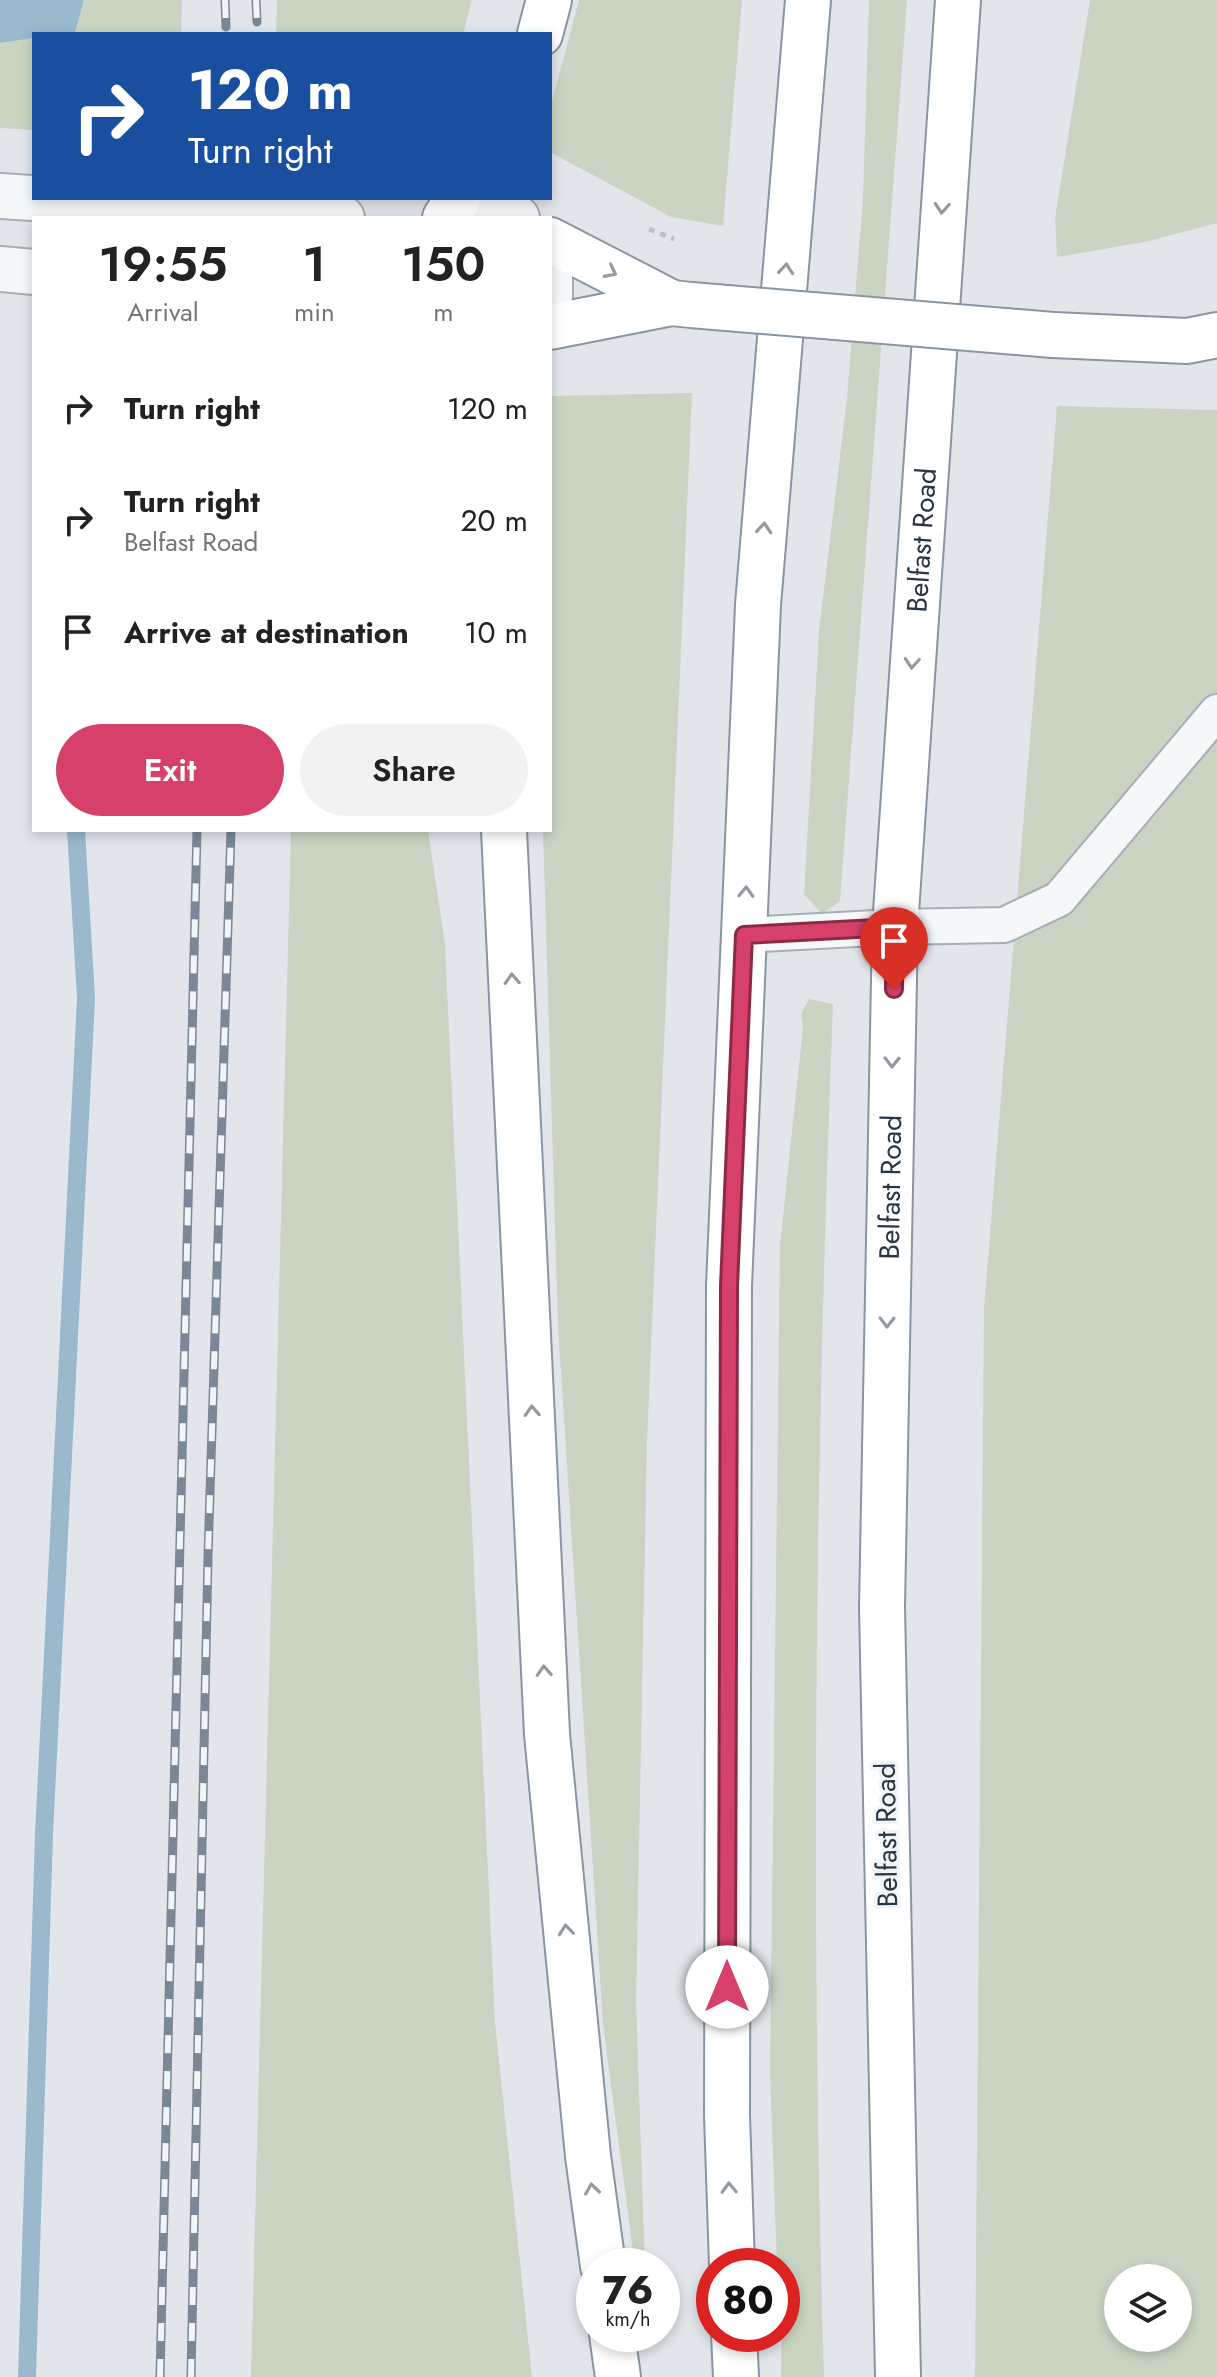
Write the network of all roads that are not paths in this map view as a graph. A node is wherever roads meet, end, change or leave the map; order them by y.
1 (549, 0) edge
2 (808, 0) edge
3 (958, 0) edge
4 (989, 0) edge
5 (541, 32) edge
6 (947, 130) junction
7 (0, 196) edge
8 (32, 198) edge
9 (58, 200) edge
10 (310, 216) edge
11 (452, 216) edge
12 (511, 216) edge
13 (552, 241) edge
14 (0, 269) edge
15 (32, 272) edge
16 (681, 304) junction
17 (552, 327) edge
18 (1217, 335) edge
19 (1217, 712) edge
20 (504, 832) edge
21 (895, 927) junction
22 (744, 935) junction
23 (601, 2248) edge
24 (731, 2248) edge
25 (615, 2352) edge
26 (735, 2352) edge
27 (618, 2377) edge
28 (736, 2377) edge
29 (898, 2377) edge

1 - 5 highway
22 -> 2 highway
3 - 6 highway, Belfast Road
4 - 6 highway
6 -> 21 highway, Belfast Road
7 - 8 street
9 - 10 street
11 - 12 street
13 -> 16 highway
14 - 15 street
16 - 17 highway
16 - 18 highway, bridge
19 - 21 lane
23 -> 20 highway
21 - 22 lane
21 -> 29 highway, Belfast Road
24 -> 22 highway
25 - 27 highway
26 - 28 highway

